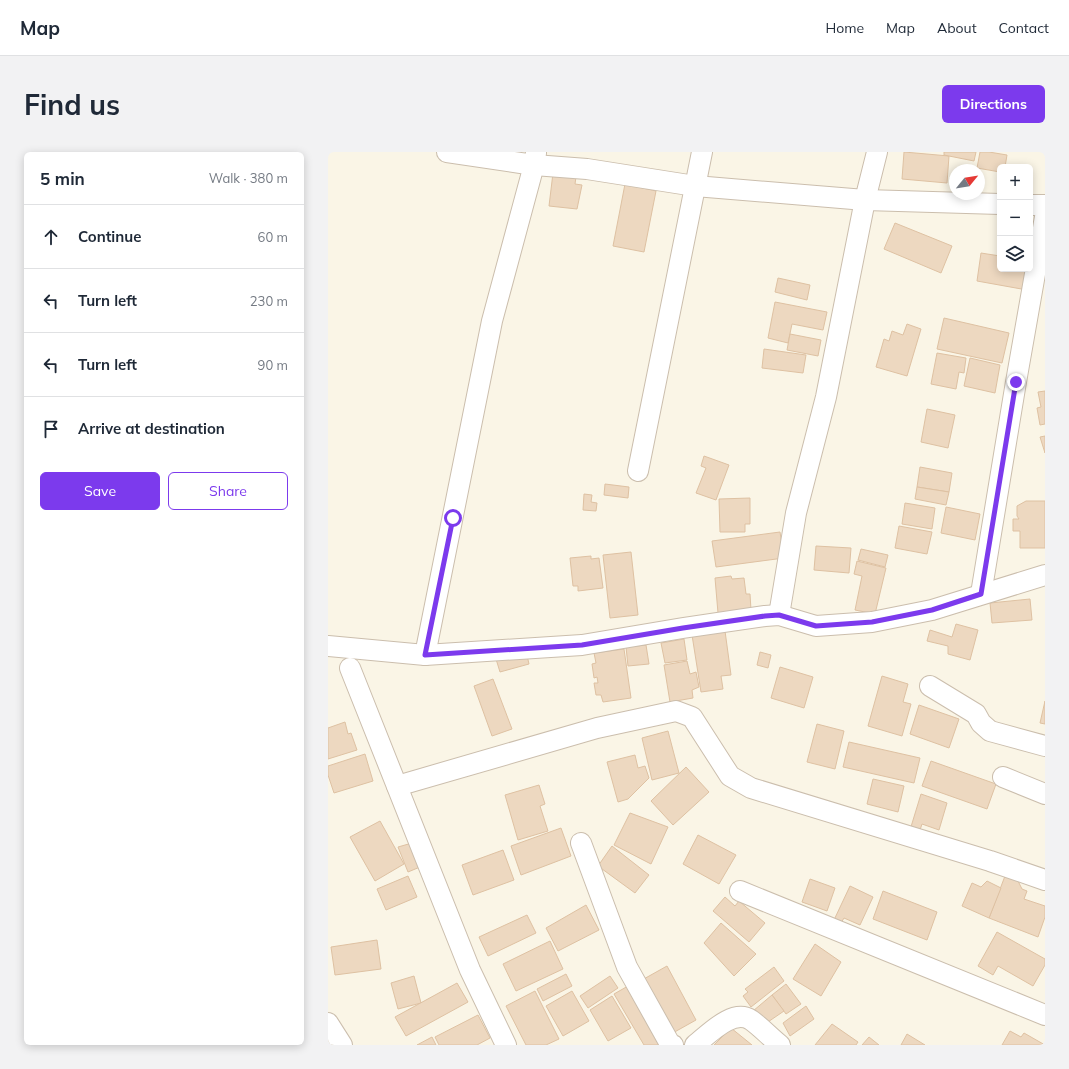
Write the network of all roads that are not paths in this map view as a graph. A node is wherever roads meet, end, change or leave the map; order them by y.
1 (447, 152) edge
2 (702, 152) edge
3 (878, 152) edge
4 (535, 159) edge
5 (695, 186) junction
6 (865, 200) junction
7 (997, 204) edge
8 (1033, 205) edge
9 (1045, 205) edge
10 (1045, 217) edge
11 (638, 471) dead end
12 (1045, 575) edge
13 (981, 594) junction
14 (779, 615) junction
15 (328, 646) edge
16 (425, 655) junction
17 (350, 668) dead end
18 (930, 686) dead end
19 (1045, 746) edge
20 (1003, 776) dead end
21 (397, 786) junction
22 (1045, 794) edge
23 (581, 843) dead end
24 (1045, 880) edge
25 (740, 891) dead end
26 (1045, 1015) edge
27 (328, 1023) edge
28 (342, 1045) edge
29 (506, 1045) edge
30 (673, 1045) edge
31 (695, 1045) edge
32 (780, 1045) edge

1 - 4 street
2 - 5 street
3 - 6 street
4 - 5 street
4 - 16 street
5 - 6 street
5 - 11 street
6 - 7 street
6 - 14 street
8 - 9 street
10 - 13 street
12 - 13 street
13 - 14 street
14 - 16 street
15 - 16 street
17 - 21 street
18 - 19 street
20 - 22 street
21 - 24 street
21 - 29 street
23 - 30 street
25 - 26 street
27 - 28 street
31 - 32 street

